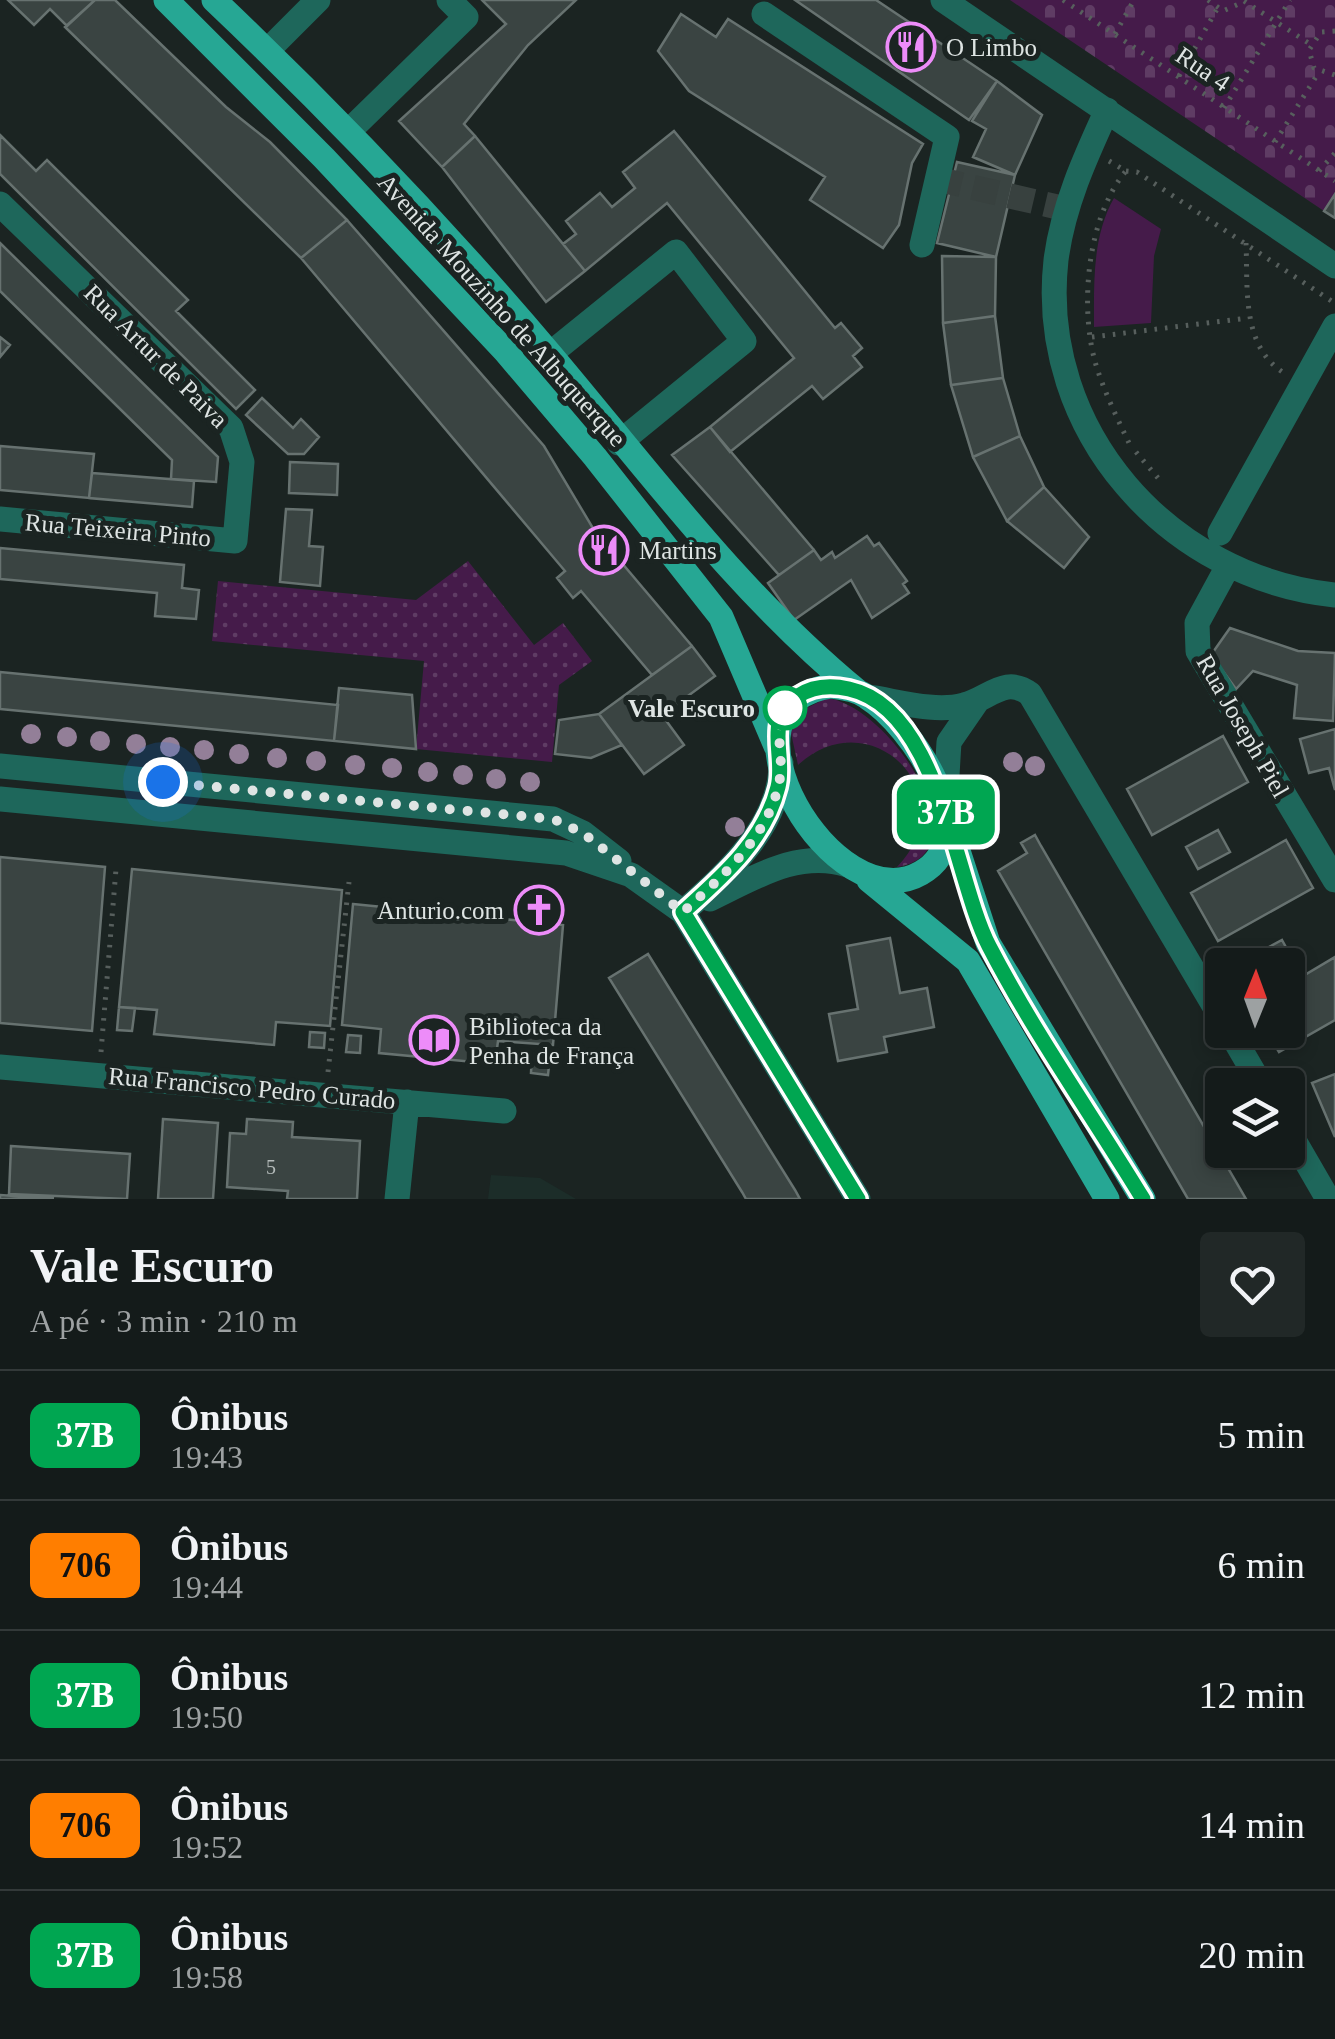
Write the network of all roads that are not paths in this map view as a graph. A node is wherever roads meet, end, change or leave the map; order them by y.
1 (166, 0) edge
2 (214, 0) edge
3 (318, 0) edge
4 (449, 0) edge
5 (943, 0) edge
6 (764, 14) dead end
7 (267, 51) junction
8 (244, 76) junction
9 (1107, 110) junction
10 (348, 131) junction
11 (324, 158) junction
12 (0, 204) edge
13 (922, 245) dead end
14 (1335, 266) edge
15 (1335, 326) edge
16 (550, 354) junction
17 (524, 374) junction
18 (619, 443) junction
19 (596, 457) junction
20 (0, 519) edge
21 (1220, 533) dead end
22 (235, 540) joint
23 (1228, 566) junction
24 (1335, 595) edge
25 (862, 694) junction
26 (978, 700) junction
27 (778, 755) junction
28 (0, 766) edge
29 (0, 799) edge
30 (353, 800) junction
31 (946, 814) junction
32 (350, 833) junction
33 (853, 868) junction
34 (1335, 880) edge
35 (642, 882) junction
36 (683, 912) junction
37 (1205, 991) edge
38 (0, 1067) edge
39 (406, 1102) junction
40 (504, 1110) dead end
41 (1305, 1159) edge
42 (397, 1199) edge
43 (858, 1199) edge
44 (1107, 1199) edge
45 (1142, 1199) edge
46 (1328, 1199) edge

1 - 8 main road, Avenida Mouzinho de Albuquerque
2 - 7 main road, Avenida Mouzinho de Albuquerque
3 - 7 street
4 - 10 street
5 - 9 street
6 - 13 street
7 - 8 main road
7 - 10 main road, Avenida Mouzinho de Albuquerque
8 - 11 main road, Avenida Mouzinho de Albuquerque
9 - 14 street
9 - 23 street
10 - 11 main road
10 - 16 main road, Avenida Mouzinho de Albuquerque
11 - 17 main road, Avenida Mouzinho de Albuquerque
12 - 22 street, Rua Artur de Paiva
15 - 21 street
16 - 17 main road
16 - 18 main road, Avenida Mouzinho de Albuquerque
16 - 18 street
17 - 19 main road, Avenida Mouzinho de Albuquerque
18 - 19 main road
18 - 25 main road, Avenida Mouzinho de Albuquerque
19 - 27 main road, Avenida Mouzinho de Albuquerque
20 - 22 street, Rua Teixeira Pinto
23 - 24 street
23 - 34 street, Rua Joseph Piel
25 - 26 street
25 - 27 main road
25 - 31 main road
26 - 31 street
26 - 37 street
27 - 33 main road
27 - 36 street
28 - 30 street
29 - 32 street
30 - 32 street
30 - 35 street
31 - 33 main road
31 - 45 main road
32 - 35 street
33 - 36 street
33 - 44 main road
35 - 36 street
36 - 43 street
38 - 39 street, Rua Francisco Pedro Curado
39 - 40 street, Rua Francisco Pedro Curado
39 - 42 street
41 - 46 street

